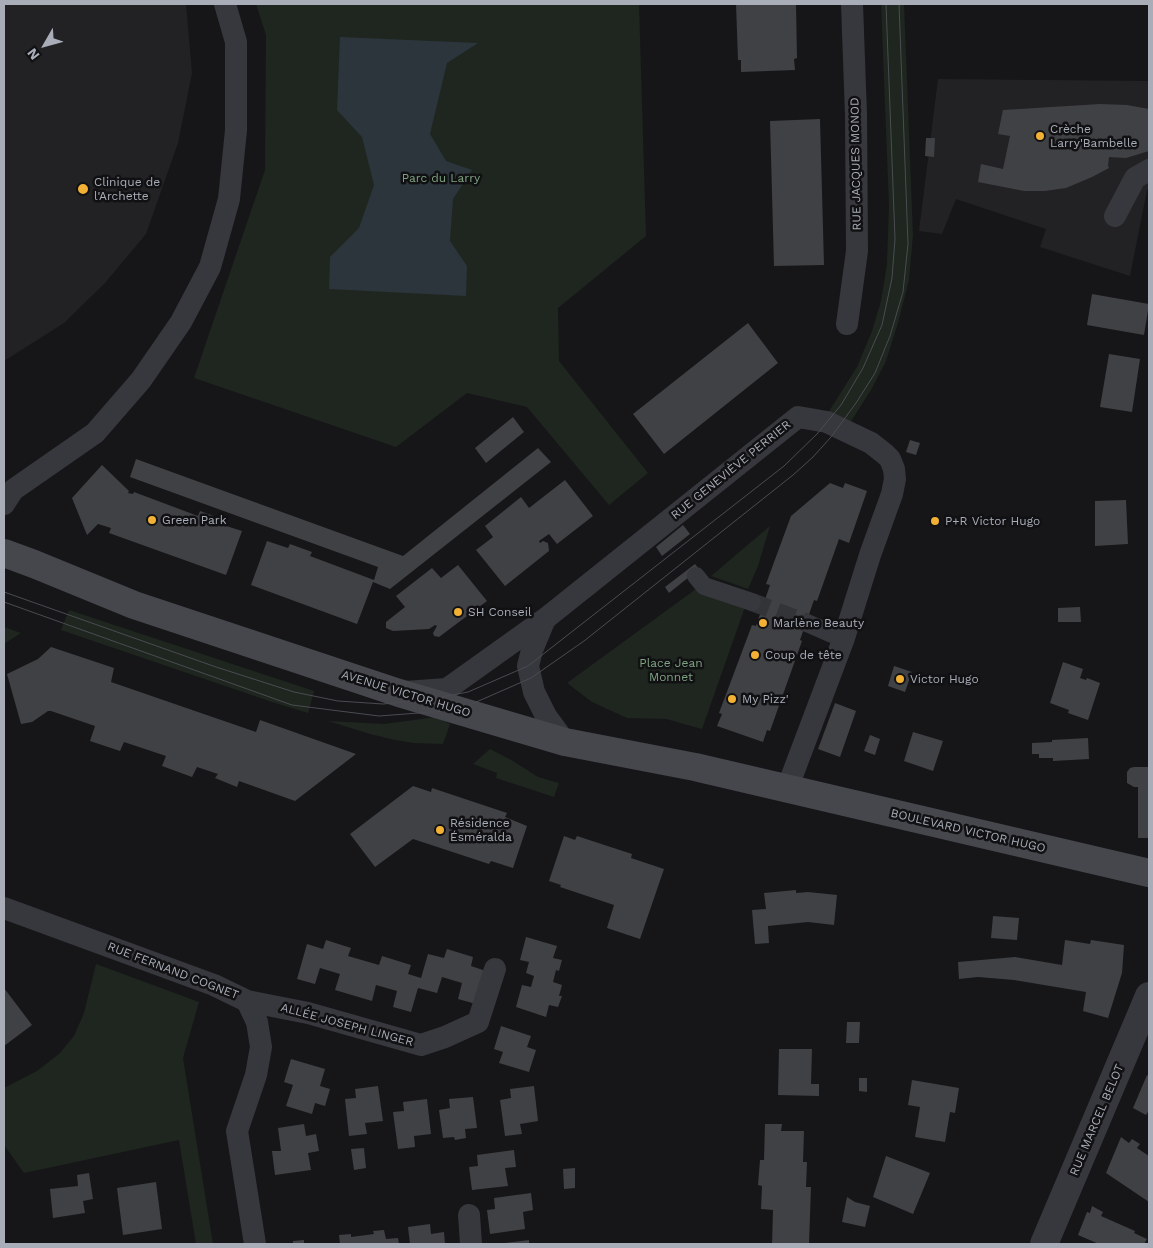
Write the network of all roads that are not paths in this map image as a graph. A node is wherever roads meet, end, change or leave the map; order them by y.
1 (226, 4) edge
2 (852, 4) edge
3 (1149, 170) edge
4 (1115, 216) dead end
5 (847, 324) dead end
6 (4, 504) edge
7 (4, 553) edge
8 (696, 576) dead end
9 (752, 602) tunnel mouth
10 (545, 619) junction
11 (807, 623) tunnel mouth
12 (832, 634) dead end
13 (399, 692) junction
14 (565, 742) junction
15 (787, 789) junction
16 (1149, 873) edge
17 (4, 908) edge
18 (494, 969) dead end
19 (1149, 996) edge
20 (247, 1001) junction
21 (469, 1215) dead end
22 (255, 1244) edge
23 (471, 1244) edge
24 (1044, 1244) edge

1 - 6 street
2 - 5 street, RUE JACQUES MONOD
3 - 4 street
7 - 13 main road, AVENUE VICTOR HUGO
8 - 9 street
10 - 13 street, RUE GENEVIÈVE PERRIER
10 - 14 street, RUE GENEVIÈVE PERRIER
10 - 15 street, RUE GENEVIÈVE PERRIER
11 - 12 street
13 - 14 main road, AVENUE VICTOR HUGO
14 - 15 main road, AVENUE VICTOR HUGO
15 - 16 main road, BOULEVARD VICTOR HUGO
17 - 20 street, RUE FERNAND COGNET
18 - 20 street, ALLÉE JOSEPH LINGER
19 - 24 street, RUE MARCEL BELOT
20 - 22 street, RUE FERNAND COGNET
21 - 23 street

